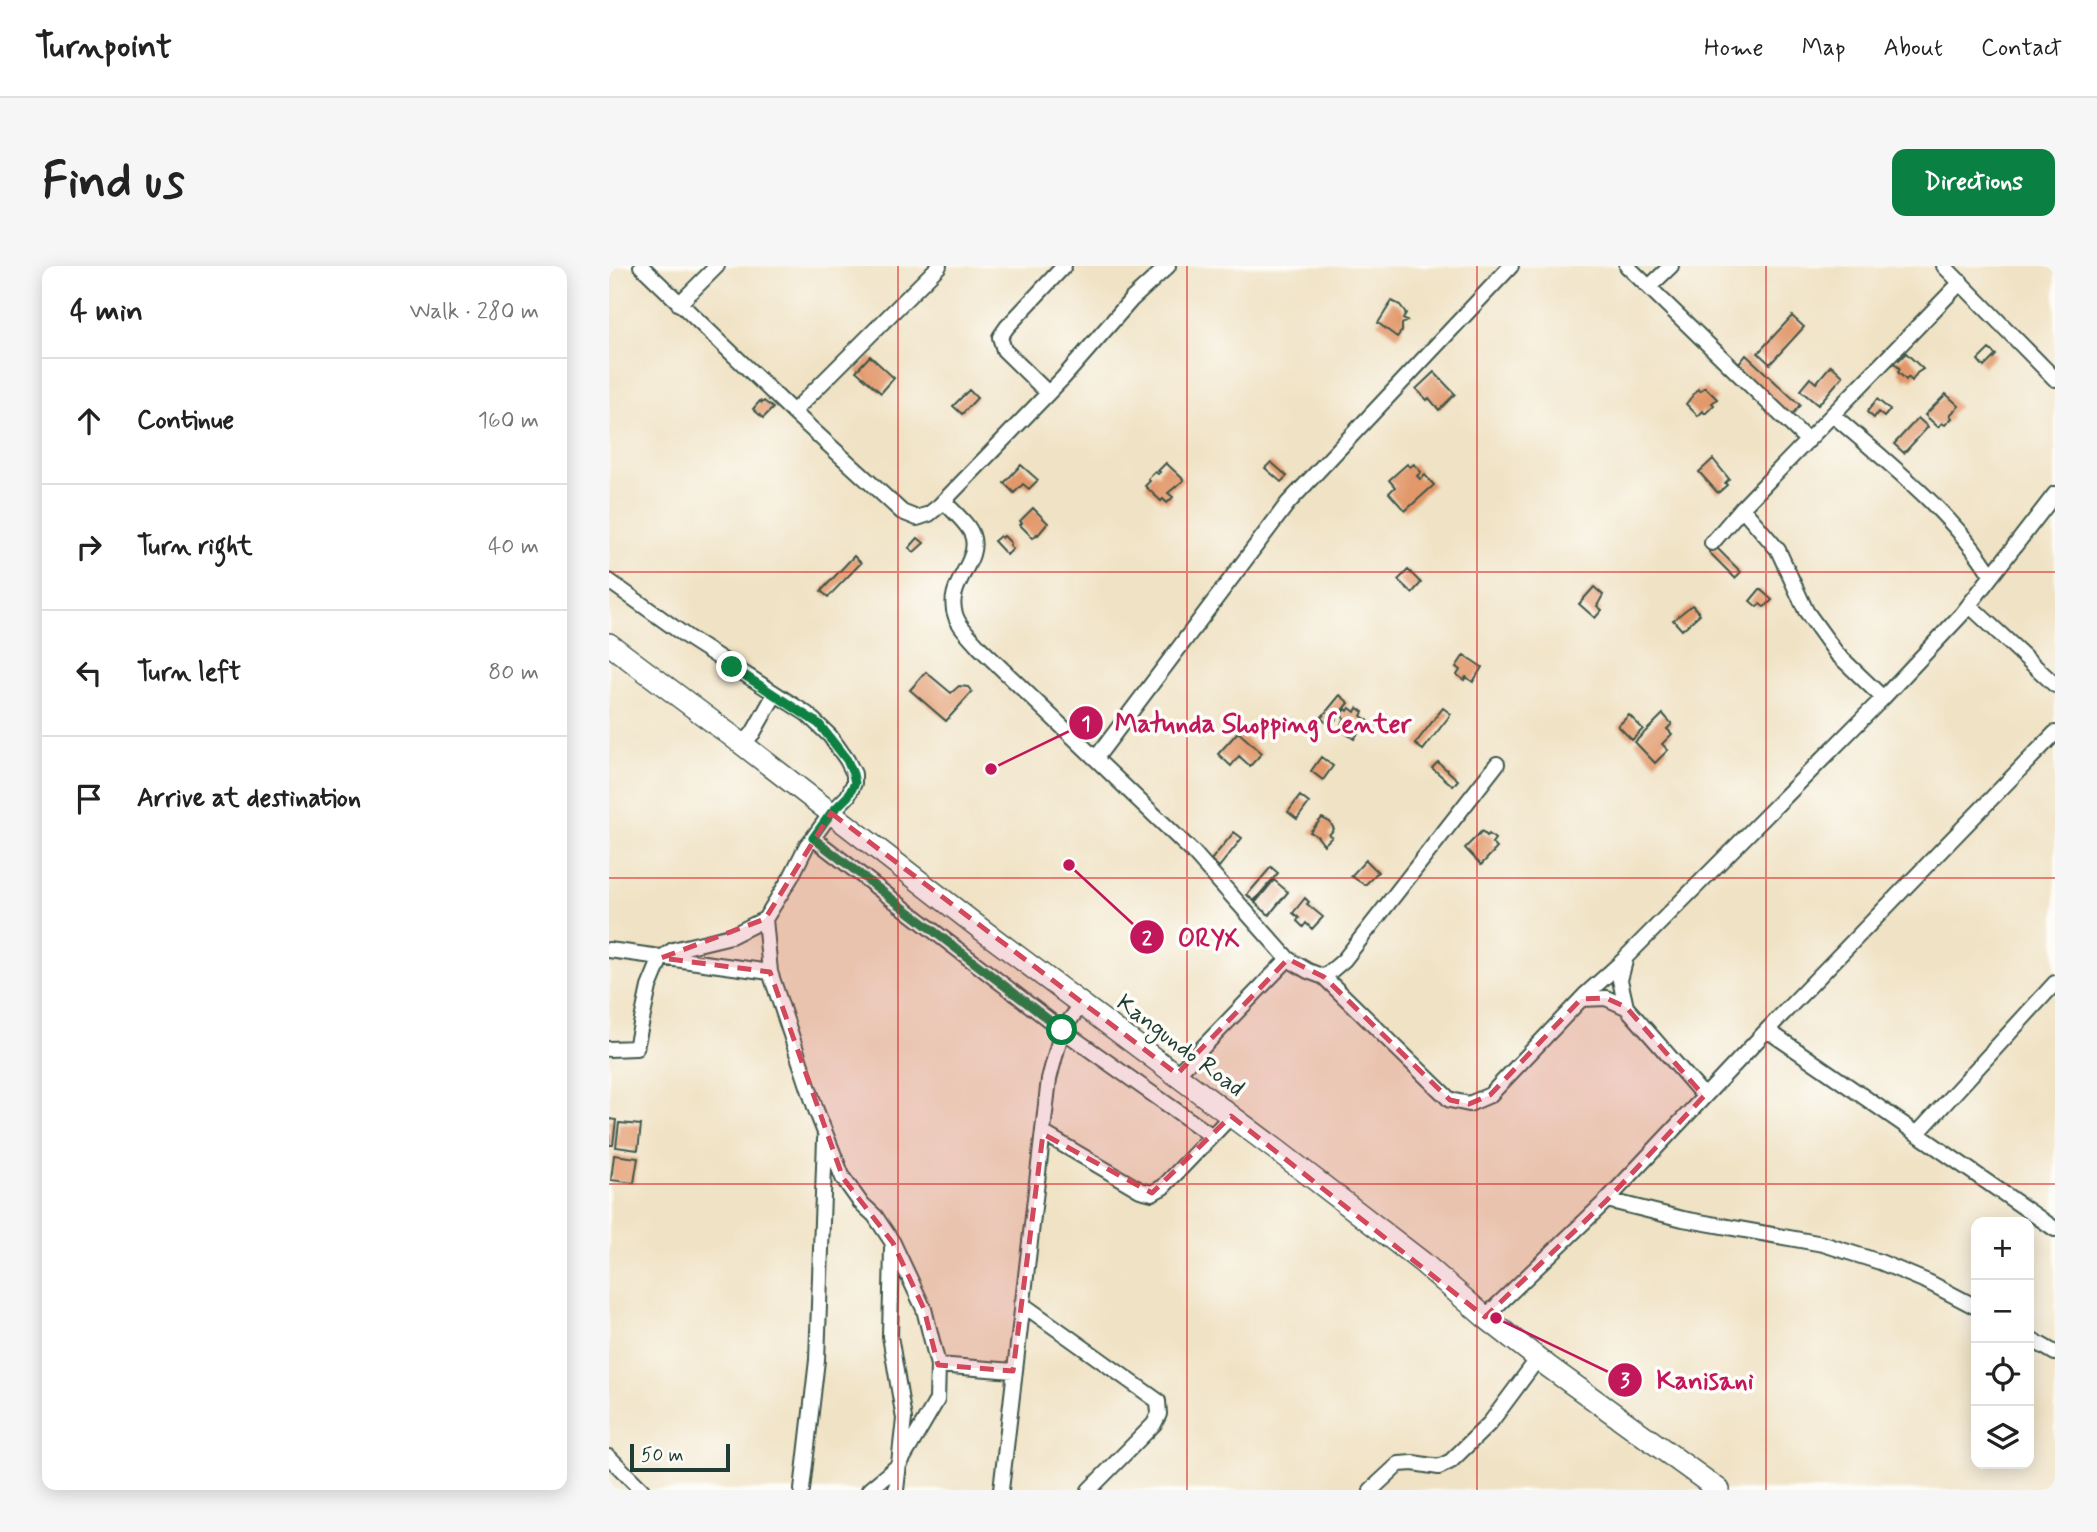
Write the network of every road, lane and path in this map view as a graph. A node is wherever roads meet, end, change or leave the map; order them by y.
1 (641, 266) edge
2 (717, 266) edge
3 (939, 266) edge
4 (1064, 266) edge
5 (1168, 266) edge
6 (1511, 266) edge
7 (1627, 266) edge
8 (1671, 266) edge
9 (1944, 266) edge
10 (1961, 282) junction
11 (1649, 287) junction
12 (679, 304) junction
13 (2055, 379) edge
14 (1048, 393) junction
15 (793, 412) junction
16 (1833, 415) junction
17 (1808, 440) junction
18 (2055, 494) edge
19 (944, 501) junction
20 (1742, 508) junction
21 (1712, 543) dead end
22 (1991, 575) junction
23 (609, 581) edge
24 (1969, 605) junction
25 (609, 645) edge
26 (2055, 685) edge
27 (775, 694) junction
28 (1883, 698) junction
29 (2055, 733) edge
30 (743, 744) junction
31 (1096, 758) junction
32 (1497, 764) dead end
33 (831, 813) junction
34 (813, 838) junction
35 (765, 919) junction
36 (609, 950) edge
37 (1626, 957) junction
38 (661, 958) junction
39 (1288, 959) junction
40 (770, 972) junction
41 (1324, 976) junction
42 (2055, 983) edge
43 (1581, 999) junction
44 (1083, 1003) junction
45 (1626, 1007) junction
46 (1062, 1030) junction
47 (1766, 1030) junction
48 (609, 1049) edge
49 (1177, 1074) junction
50 (1704, 1096) junction
51 (1231, 1116) junction
52 (825, 1131) junction
53 (1043, 1133) junction
54 (1917, 1134) junction
55 (1212, 1136) junction
56 (1607, 1200) junction
57 (2055, 1230) edge
58 (893, 1243) junction
59 (1023, 1304) junction
60 (1971, 1304) edge
61 (1485, 1317) junction
62 (2034, 1341) edge
63 (2055, 1353) edge
64 (1539, 1357) junction
65 (938, 1365) junction
66 (1013, 1371) junction
67 (609, 1457) edge
68 (899, 1465) junction
69 (1716, 1489) edge
70 (642, 1490) edge
71 (802, 1490) edge
72 (869, 1490) edge
73 (897, 1490) edge
74 (1002, 1490) edge
75 (1089, 1490) edge
76 (1371, 1490) edge

1 - 12 street
2 - 12 street
3 - 15 street
4 - 14 street
5 - 14 street
6 - 31 street
7 - 11 street
8 - 11 street
9 - 10 street
10 - 13 street
10 - 16 street
11 - 17 street
12 - 15 street
14 - 19 street
15 - 19 street
16 - 17 street
16 - 22 street
17 - 20 street
18 - 22 street
19 - 31 street
20 - 21 street
20 - 28 street
22 - 24 street
23 - 27 street
24 - 26 street
24 - 28 street
25 - 30 highway, Kangundo Road
27 - 30 street
27 - 33 street
28 - 37 street
29 - 47 street
30 - 33 highway, Kangundo Road
31 - 39 street
32 - 41 street
33 - 34 street
33 - 44 highway, Kangundo Road
34 - 35 street
34 - 46 street
35 - 38 street
35 - 40 street
36 - 38 street
37 - 43 street
37 - 45 street
38 - 40 street
38 - 48 street
39 - 41 street
39 - 49 street
40 - 52 street
41 - 43 street
42 - 54 street
43 - 45 street
44 - 46 street
44 - 49 highway, Kangundo Road
45 - 50 street
46 - 53 street
46 - 55 street
47 - 50 street
47 - 54 street
49 - 51 highway, Kangundo Road
50 - 56 street
51 - 55 street
51 - 61 highway, Kangundo Road
52 - 58 street
52 - 71 street
53 - 55 street
53 - 59 street
54 - 57 street
56 - 60 street
56 - 61 street
58 - 65 street
58 - 68 street
59 - 66 street
59 - 75 street
61 - 64 highway, Kangundo Road
62 - 63 street
64 - 69 highway, Kangundo Road
64 - 76 street
65 - 66 street
65 - 68 street
66 - 74 street
67 - 70 street
68 - 72 street
68 - 73 street

